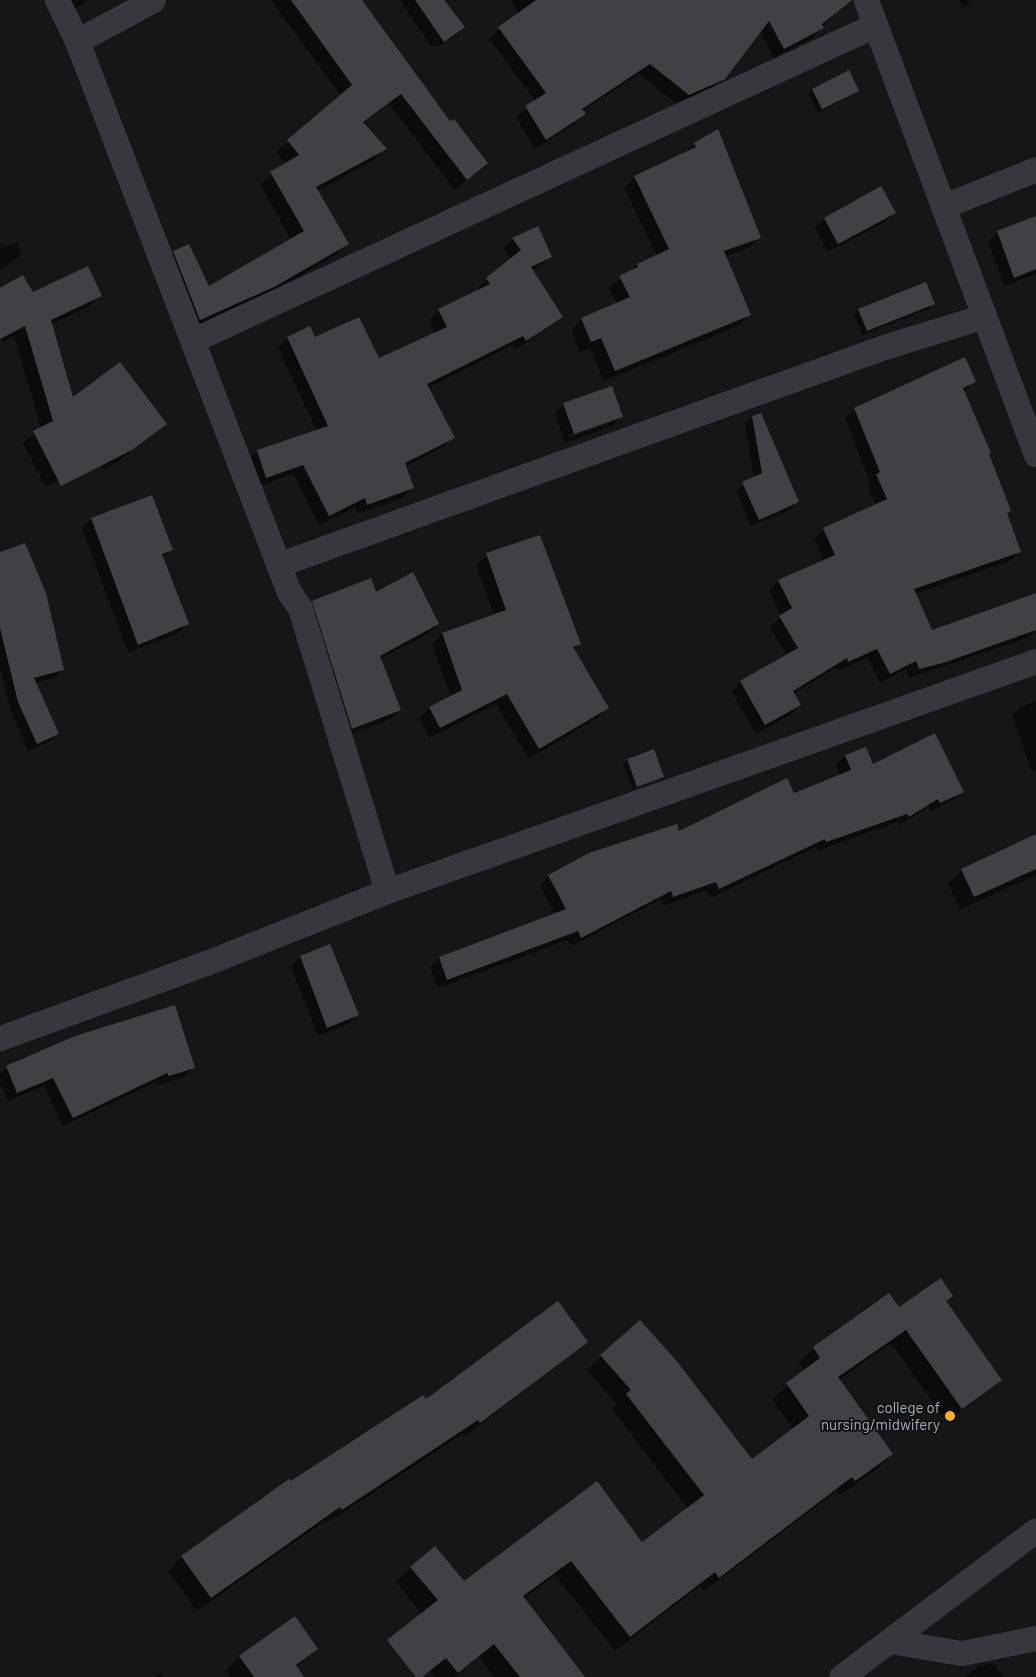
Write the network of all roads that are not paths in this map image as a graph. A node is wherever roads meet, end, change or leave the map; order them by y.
1 (56, 0) edge
2 (153, 0) edge
3 (866, 0) edge
4 (875, 25) junction
5 (77, 41) junction
6 (1036, 169) edge
7 (944, 206) junction
8 (984, 316) junction
9 (193, 340) junction
10 (1036, 454) edge
11 (280, 564) junction
12 (1036, 660) edge
13 (387, 891) junction
14 (0, 1038) edge
15 (1036, 1530) edge
16 (1036, 1638) edge
17 (890, 1641) junction
18 (841, 1677) edge

1 - 5 street
2 - 5 street
3 - 4 street
4 - 7 street
4 - 9 street
5 - 9 street
6 - 7 street
7 - 8 street
8 - 10 street
8 - 11 street
9 - 11 street
11 - 13 street
12 - 13 street
13 - 14 street
15 - 17 street
16 - 17 street
17 - 18 street

